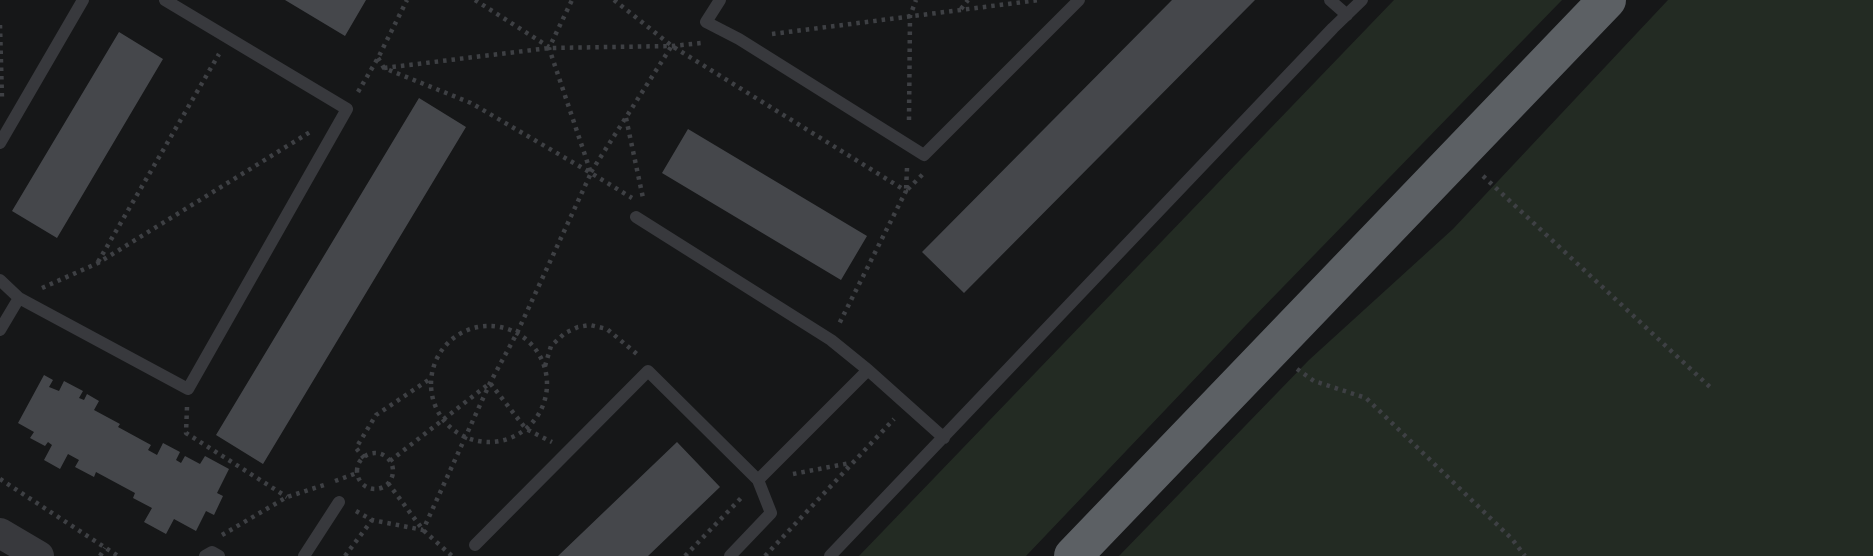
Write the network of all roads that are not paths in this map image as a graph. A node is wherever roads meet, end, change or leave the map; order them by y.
1 (83, 0) edge
2 (165, 0) edge
3 (720, 0) edge
4 (1079, 0) edge
5 (1330, 0) edge
6 (1362, 0) edge
7 (1607, 0) edge
8 (1348, 15) junction
9 (2, 141) edge
10 (635, 217) dead end
11 (0, 280) edge
12 (19, 298) junction
13 (0, 330) edge
14 (868, 370) junction
15 (944, 438) junction
16 (758, 480) junction
17 (340, 502) road end
18 (0, 533) edge
19 (475, 545) dead end
20 (39, 556) edge
21 (304, 556) edge
22 (730, 556) edge
23 (830, 556) edge
24 (1073, 556) edge

1 - 9 lane
2 - 12 lane
3 - 4 lane
5 - 8 lane
6 - 8 lane
7 - 24 highway
8 - 15 lane
10 - 14 lane
11 - 12 lane
12 - 13 lane
14 - 15 lane
14 - 16 lane
15 - 23 lane
16 - 19 lane
16 - 22 lane
17 - 21 lane
18 - 20 street

